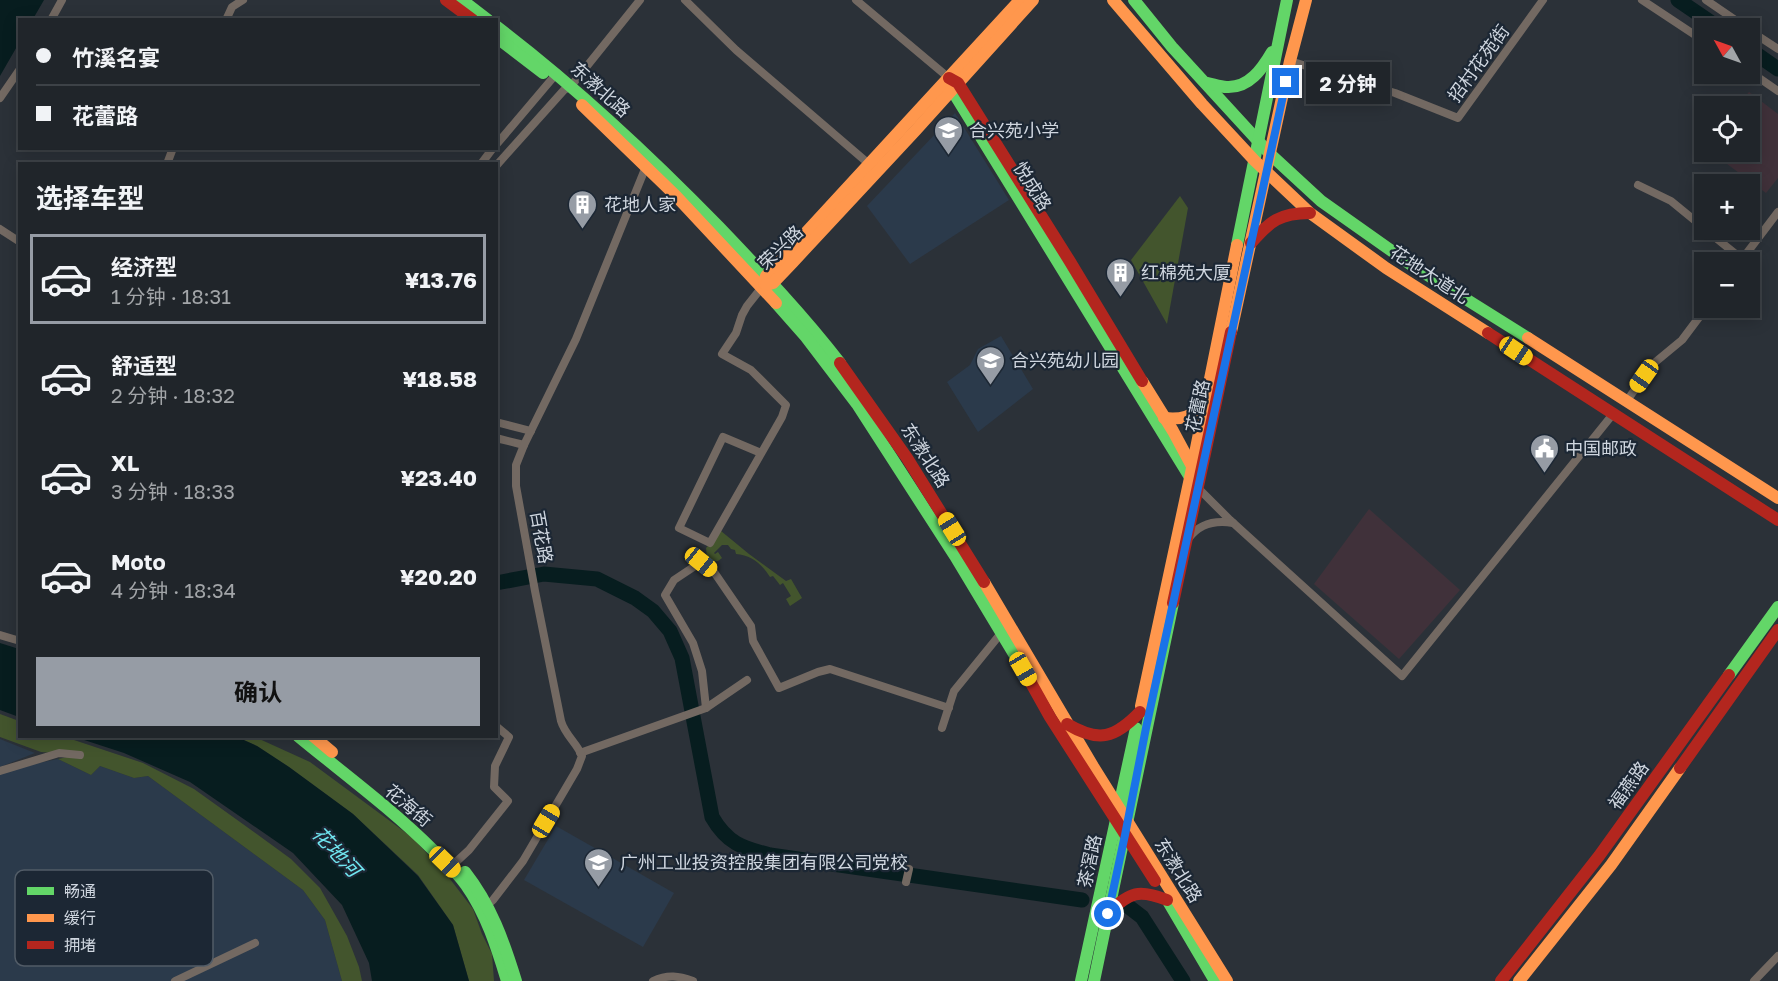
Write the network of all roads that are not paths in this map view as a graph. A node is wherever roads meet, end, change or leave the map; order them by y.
1 (62, 0) edge
2 (243, 0) edge
3 (446, 0) edge
4 (462, 0) edge
5 (640, 0) edge
6 (685, 0) edge
7 (855, 0) edge
8 (1020, 0) edge
9 (1033, 0) edge
10 (1113, 0) edge
11 (1134, 0) edge
12 (1287, 0) edge
13 (1306, 0) edge
14 (1543, 0) edge
15 (1642, 0) edge
16 (1706, 0) edge
17 (52, 18) edge
18 (227, 18) edge
19 (470, 18) edge
20 (485, 18) edge
21 (1732, 18) edge
22 (498, 28) edge
23 (1694, 34) edge
24 (1760, 37) edge
25 (498, 38) edge
26 (1278, 40) junction
27 (1778, 49) edge
28 (1290, 61) junction
29 (18, 72) edge
30 (555, 76) junction
31 (1760, 79) edge
32 (1207, 83) junction
33 (953, 84) junction
34 (568, 88) junction
35 (1778, 91) edge
36 (0, 98) edge
37 (1259, 141) junction
38 (498, 143) edge
39 (1270, 154) junction
40 (1255, 161) junction
41 (648, 163) junction
42 (498, 164) edge
43 (869, 164) junction
44 (1266, 174) junction
45 (1638, 185) dead end
46 (1778, 212) edge
47 (1310, 213) junction
48 (1694, 220) edge
49 (0, 229) edge
50 (1717, 240) edge
51 (18, 241) edge
52 (1250, 244) junction
53 (1731, 252) edge
54 (1748, 252) edge
55 (767, 282) junction
56 (1698, 318) edge
57 (1626, 402) junction
58 (1204, 404) junction
59 (1613, 414) junction
60 (1164, 418) junction
61 (498, 423) edge
62 (531, 431) junction
63 (498, 438) edge
64 (524, 445) junction
65 (761, 453) junction
66 (1193, 478) junction
67 (1778, 498) edge
68 (1778, 519) edge
69 (1233, 523) junction
70 (1187, 541) junction
71 (1778, 607) edge
72 (1778, 630) edge
73 (1002, 632) junction
74 (0, 635) edge
75 (18, 640) edge
76 (747, 680) dead end
77 (949, 708) junction
78 (704, 709) junction
79 (1140, 712) junction
80 (1067, 724) junction
81 (498, 728) edge
82 (942, 728) dead end
83 (300, 738) edge
84 (315, 738) edge
85 (580, 753) junction
86 (80, 755) dead end
87 (0, 771) edge
88 (1119, 807) junction
89 (1122, 820) junction
90 (1125, 835) junction
91 (456, 862) junction
92 (909, 868) dead end
93 (906, 882) dead end
94 (1167, 900) junction
95 (484, 908) junction
96 (1108, 914) junction
97 (255, 944) dead end
98 (1778, 956) edge
99 (213, 963) edge
100 (207, 966) edge
101 (175, 981) edge
102 (507, 981) edge
103 (516, 981) edge
104 (653, 981) edge
105 (693, 981) edge
106 (1081, 981) edge
107 (1094, 981) edge
108 (1215, 981) edge
109 (1227, 981) edge
110 (1501, 981) edge
111 (1519, 981) edge
112 (1754, 981) edge

1 - 17 street
2 - 18 street
3 - 19 main road
4 - 20 main road
5 - 34 street
6 - 43 street
7 - 33 street
8 - 33 main road, 荣兴路
9 - 33 main road, 荣兴路
10 - 40 main road, 花地大道北
11 - 32 main road, 花地大道北
12 - 26 main road, 花蕾路
13 - 28 main road, 花蕾路
14 - 28 street, 招村花苑街
15 - 23 street
16 - 21 street
22 - 30 main road, 东漖北路
24 - 27 street
25 - 30 main road, 东漖北路
26 - 32 main road
26 - 37 main road, 花蕾路
28 - 39 main road, 花蕾路
29 - 36 street
30 - 34 main road, 东漖北路
30 - 38 street
31 - 35 street
32 - 37 main road, 花地大道北
33 - 43 main road, 荣兴路
33 - 55 main road, 荣兴路
33 - 60 main road, 悦成路
33 - 66 main road, 悦成路
34 - 41 main road, 东漖北路
34 - 42 street
37 - 39 main road, 花地大道北
37 - 40 main road, 花蕾路
39 - 44 main road, 花蕾路
39 - 57 main road, 花地大道北
40 - 44 main road, 花地大道北
40 - 58 main road, 花蕾路
41 - 55 main road, 东漖北路
41 - 62 street, 百花路
43 - 55 main road, 荣兴路
44 - 47 main road, 花地大道北
44 - 52 main road, 花蕾路
45 - 48 street
46 - 54 street
47 - 52 main road
47 - 59 main road, 花地大道北
49 - 51 street
50 - 53 street
52 - 66 main road, 花蕾路
55 - 65 street
55 - 73 main road, 东漖北路
55 - 80 main road, 东漖北路
56 - 57 street
57 - 67 main road, 花地大道北
58 - 60 main road
58 - 66 main road, 花蕾路
59 - 68 main road, 花地大道北
59 - 69 street
60 - 66 main road, 悦成路
61 - 62 street
62 - 64 street, 百花路
63 - 64 street
64 - 85 street, 百花路
65 - 65 street
66 - 69 street
66 - 70 main road, 花蕾路
66 - 79 main road, 花蕾路
69 - 70 street
70 - 89 main road, 花蕾路
71 - 110 main road, 福燕路
72 - 111 main road, 福燕路
73 - 77 street
73 - 89 main road, 东漖北路
74 - 75 street
76 - 78 street
77 - 78 street
77 - 82 street
78 - 85 street
79 - 80 main road
79 - 88 main road, 花蕾路
80 - 88 main road, 东漖北路
81 - 91 street
83 - 95 main road, 花海街
84 - 91 main road, 花海街
85 - 95 street
86 - 87 street
88 - 89 main road, 花蕾路
89 - 90 main road, 东漖北路
89 - 106 main road, 茶滘路
89 - 109 main road, 东漖北路
90 - 94 main road, 东漖北路
90 - 96 main road, 茶滘路
91 - 95 main road, 花海街
92 - 93 street
94 - 96 main road
94 - 108 main road, 东漖北路
95 - 102 main road, 花海街
95 - 103 main road, 花海街
96 - 107 main road, 茶滘路
97 - 99 street
98 - 112 street
100 - 101 street
104 - 105 street

